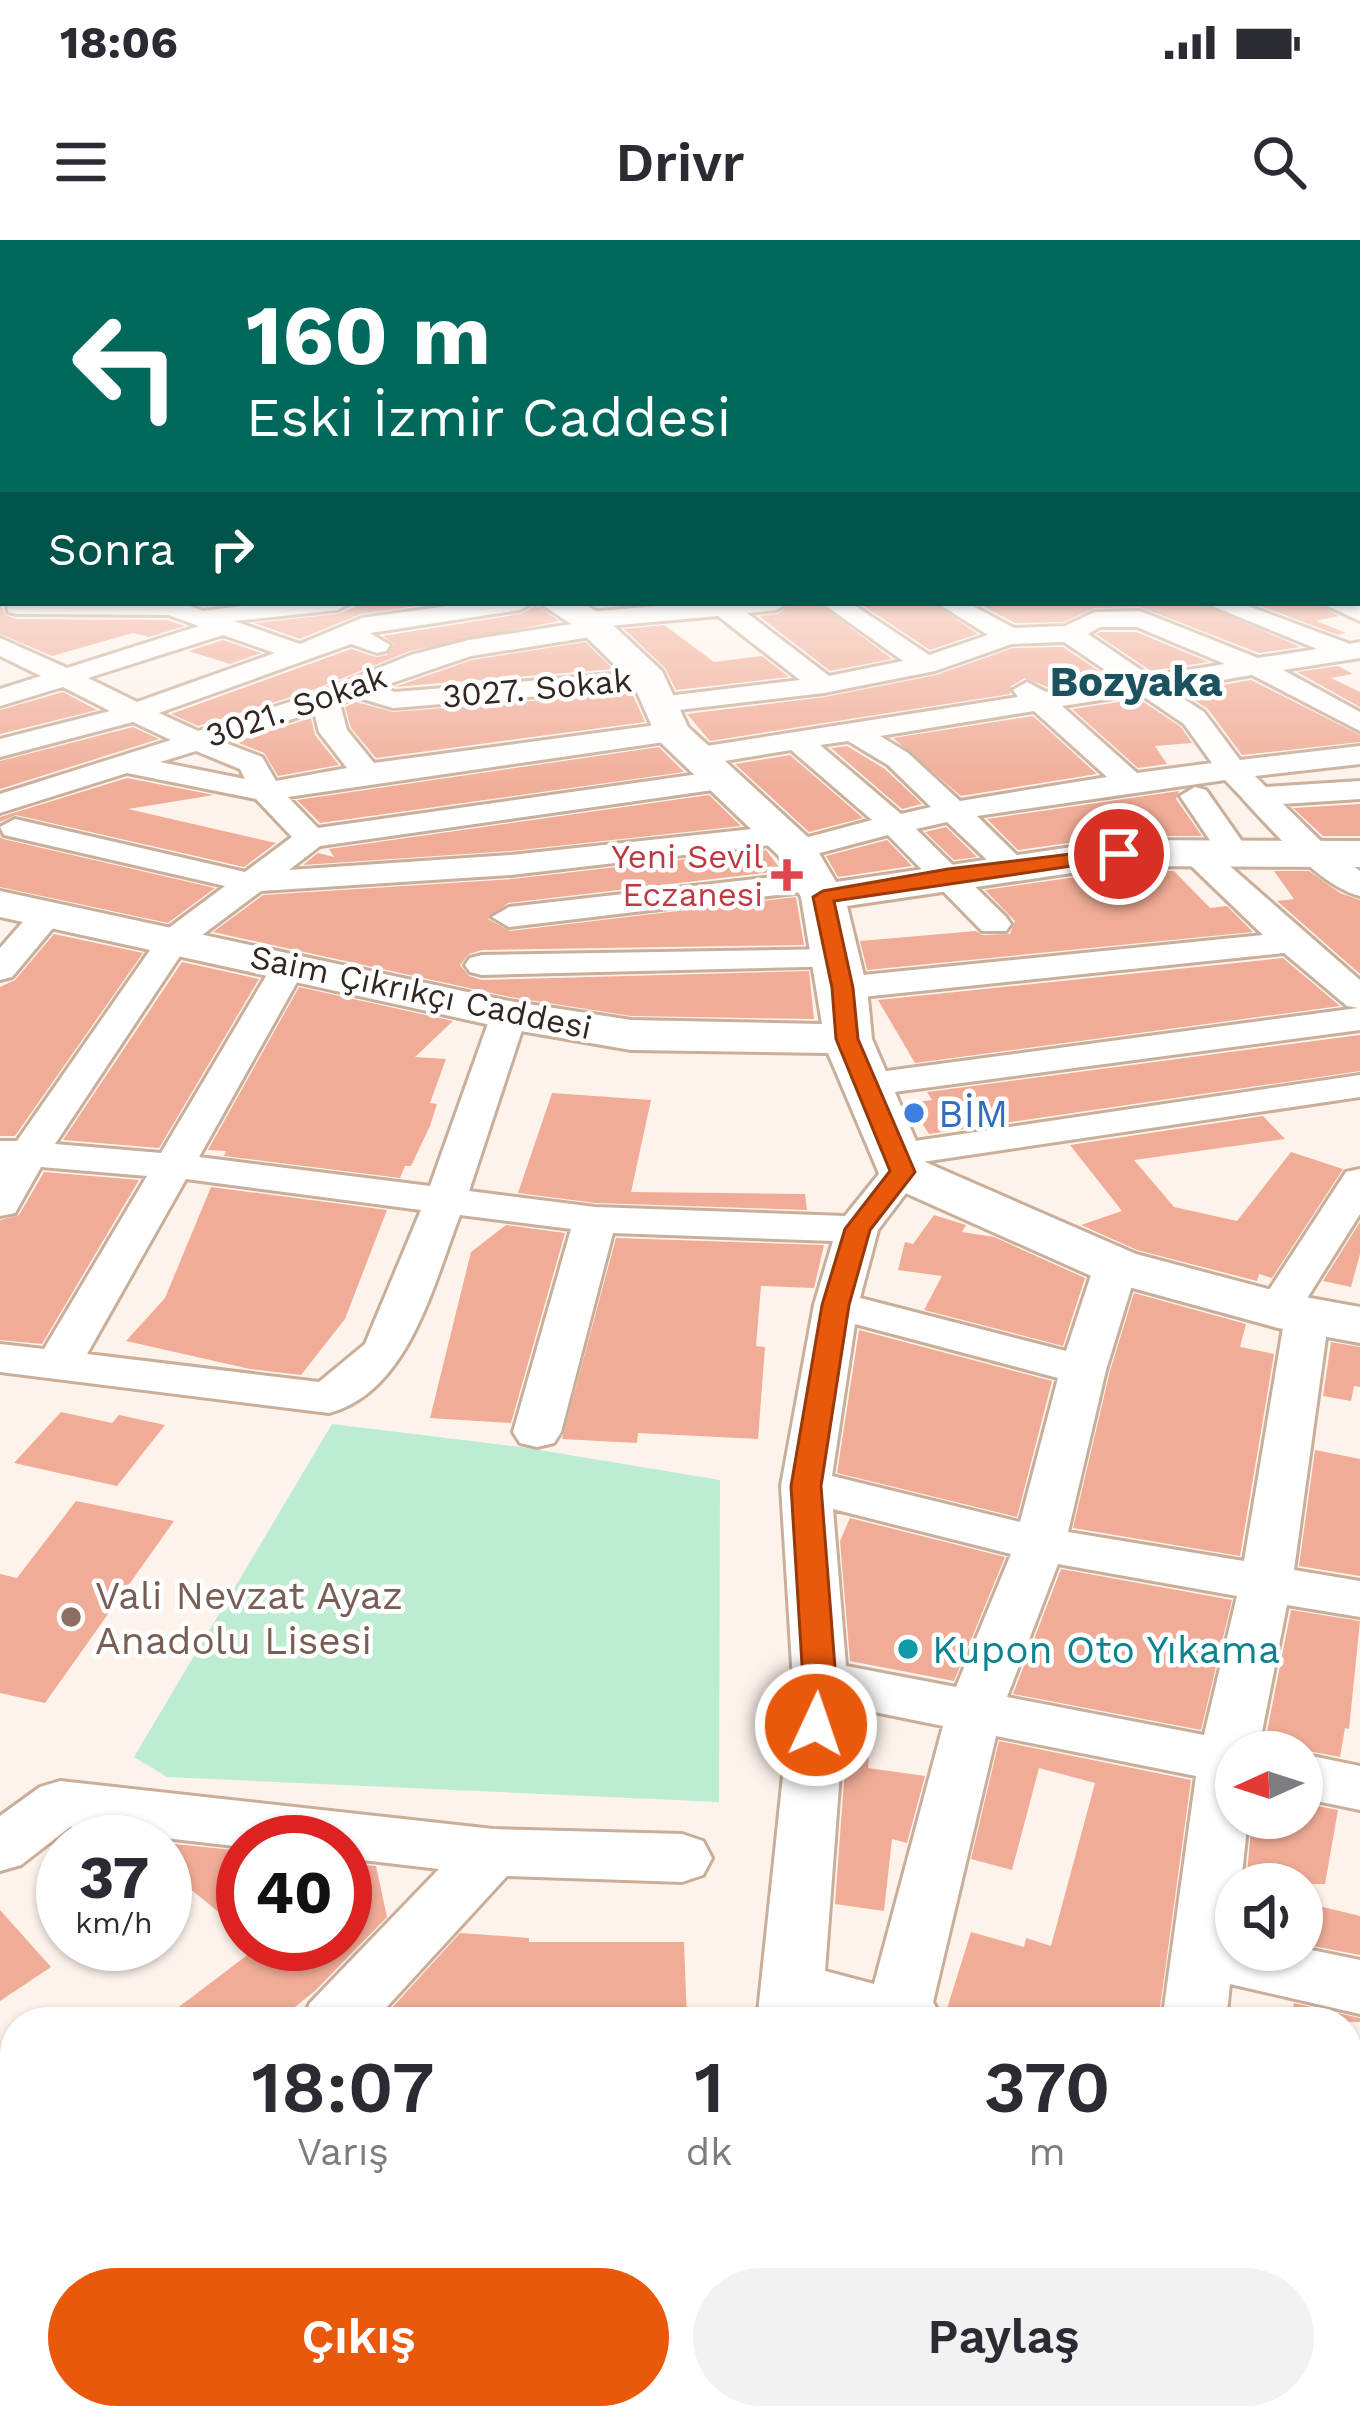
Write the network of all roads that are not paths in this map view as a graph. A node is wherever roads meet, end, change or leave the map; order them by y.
1 (89, 606) edge
2 (100, 606) edge
3 (125, 606) edge
4 (499, 606) edge
5 (745, 606) edge
6 (838, 606) edge
7 (955, 606) edge
8 (1072, 606) edge
9 (1225, 606) edge
10 (264, 608) edge
11 (724, 608) junction
12 (12, 612) edge
13 (206, 616) edge
14 (580, 617) edge
15 (1095, 620) junction
16 (1070, 634) junction
17 (351, 635) junction
18 (1009, 635) junction
19 (0, 646) edge
20 (297, 652) junction
21 (1356, 653) edge
22 (420, 662) junction
23 (926, 665) junction
24 (1258, 668) junction
25 (1000, 672) dead end
26 (66, 676) junction
27 (1141, 683) junction
28 (824, 685) junction
29 (355, 688) junction
30 (434, 696) junction
31 (0, 698) edge
32 (325, 700) junction
33 (1041, 700) junction
34 (131, 714) junction
35 (1360, 723) edge
36 (679, 730) junction
37 (852, 731) junction
38 (797, 740) junction
39 (193, 742) junction
40 (0, 748) edge
41 (1360, 755) edge
42 (483, 756) junction
43 (130, 765) junction
44 (1232, 770) junction
45 (367, 773) junction
46 (1128, 780) junction
47 (1360, 790) edge
48 (266, 792) junction
49 (1195, 796) dead end
50 (1258, 796) junction
51 (955, 808) junction
52 (489, 811) junction
53 (7, 816) edge
54 (892, 821) junction
55 (311, 838) junction
56 (1216, 853) junction
57 (1339, 854) edge
58 (511, 865) junction
59 (804, 866) junction
60 (1015, 868) junction
61 (948, 875) junction
62 (248, 883) junction
63 (1360, 886) edge
64 (0, 904) edge
65 (47, 915) junction
66 (509, 917) junction
67 (994, 924) dead end
68 (174, 940) junction
69 (1291, 942) junction
70 (289, 965) junction
71 (0, 970) edge
72 (839, 973) junction
73 (486, 995) junction
74 (1360, 998) edge
75 (1360, 1018) edge
76 (847, 1039) junction
77 (864, 1085) junction
78 (1355, 1092) edge
79 (15, 1152) edge
80 (899, 1163) junction
81 (176, 1166) junction
82 (1360, 1181) edge
83 (446, 1198) junction
84 (0, 1204) edge
85 (595, 1220) junction
86 (1346, 1225) edge
87 (857, 1229) junction
88 (1116, 1266) junction
89 (836, 1305) junction
90 (1315, 1317) edge
91 (0, 1358) edge
92 (57, 1367) junction
93 (1083, 1370) junction
94 (537, 1432) dead end
95 (806, 1486) junction
96 (1040, 1544) junction
97 (1266, 1582) junction
98 (1360, 1598) edge
99 (820, 1681) junction
100 (975, 1708) junction
101 (1237, 1731) edge
102 (1215, 1759) edge
103 (1323, 1781) edge
104 (1360, 1788) edge
105 (1220, 1839) edge
106 (0, 1848) edge
107 (494, 1852) junction
108 (682, 1858) dead end
109 (1204, 1952) junction
110 (1360, 1987) edge
111 (791, 2005) edge
112 (347, 2007) edge
113 (907, 2007) edge
114 (1196, 2007) edge

1 - 12 street
2 - 19 street
3 - 13 street
4 - 17 street
5 - 11 street, 3021. Sokak
6 - 23 street
7 - 18 street
8 - 15 street
9 - 21 street
10 - 13 street
11 - 14 street, 3021. Sokak
11 - 28 street
13 - 20 street
13 - 26 street
14 - 22 street, 3021. Sokak
14 - 36 main road
15 - 16 street
15 - 24 street
16 - 18 street
16 - 27 street
17 - 20 street
17 - 22 street
18 - 23 street
19 - 26 street
20 - 34 street
21 - 24 street
22 - 29 street, 3021. Sokak
23 - 28 street
24 - 27 street
24 - 35 street
25 - 33 street
26 - 31 street
26 - 34 street
27 - 33 street
27 - 44 street
28 - 36 street
29 - 30 street, 3027. Sokak
29 - 32 street, 3021. Sokak
30 - 36 street, 3027. Sokak
30 - 42 street
32 - 39 street, 3021. Sokak
32 - 45 street
33 - 37 street
33 - 46 street
34 - 39 street
34 - 40 street
36 - 38 street
36 - 42 street
36 - 52 street
36 - 59 main road
37 - 38 street
37 - 51 street
38 - 54 street
39 - 43 street, 3021. Sokak
39 - 48 street
41 - 44 street
42 - 45 street
43 - 48 street
43 - 53 street, 3021. Sokak
44 - 46 street
44 - 50 street
45 - 48 street
46 - 51 street
47 - 50 street
48 - 55 street
49 - 56 street
50 - 57 street
51 - 54 street
51 - 60 street
52 - 55 street
52 - 58 street
53 - 62 street
54 - 59 street
54 - 61 street
55 - 62 street
56 - 57 main road
56 - 60 main road
56 - 69 street
57 - 63 street
58 - 59 street
58 - 62 street
58 - 66 street
59 - 61 main road
59 - 66 street
59 - 72 main road
60 - 61 main road
61 - 67 street
62 - 68 street
64 - 65 main road, Saim Çıkrıkçı Caddesi
65 - 68 main road, Saim Çıkrıkçı Caddesi
65 - 71 street
66 - 73 street
68 - 70 main road, Saim Çıkrıkçı Caddesi
68 - 79 street
69 - 72 street
69 - 74 street
70 - 73 main road, Saim Çıkrıkçı Caddesi
70 - 81 street
72 - 73 street
72 - 76 main road
73 - 76 main road, Saim Çıkrıkçı Caddesi
73 - 83 street
75 - 77 street
76 - 77 main road
77 - 80 main road
78 - 80 street
79 - 81 street
79 - 84 street
80 - 87 street
80 - 88 main road
81 - 83 street
81 - 92 street
82 - 86 street
83 - 85 street
83 - 92 street
85 - 87 street
85 - 94 street
86 - 90 street
87 - 89 street
88 - 90 main road
88 - 93 street
89 - 93 street
89 - 95 street
90 - 97 street
91 - 92 street
93 - 96 street
95 - 96 street
95 - 99 street
96 - 97 street
96 - 100 street
97 - 98 street
97 - 101 street
99 - 100 street
99 - 111 street
100 - 102 street
100 - 113 street
103 - 104 street
105 - 109 street
106 - 107 street
107 - 108 street
107 - 112 street
109 - 110 street
109 - 114 street

